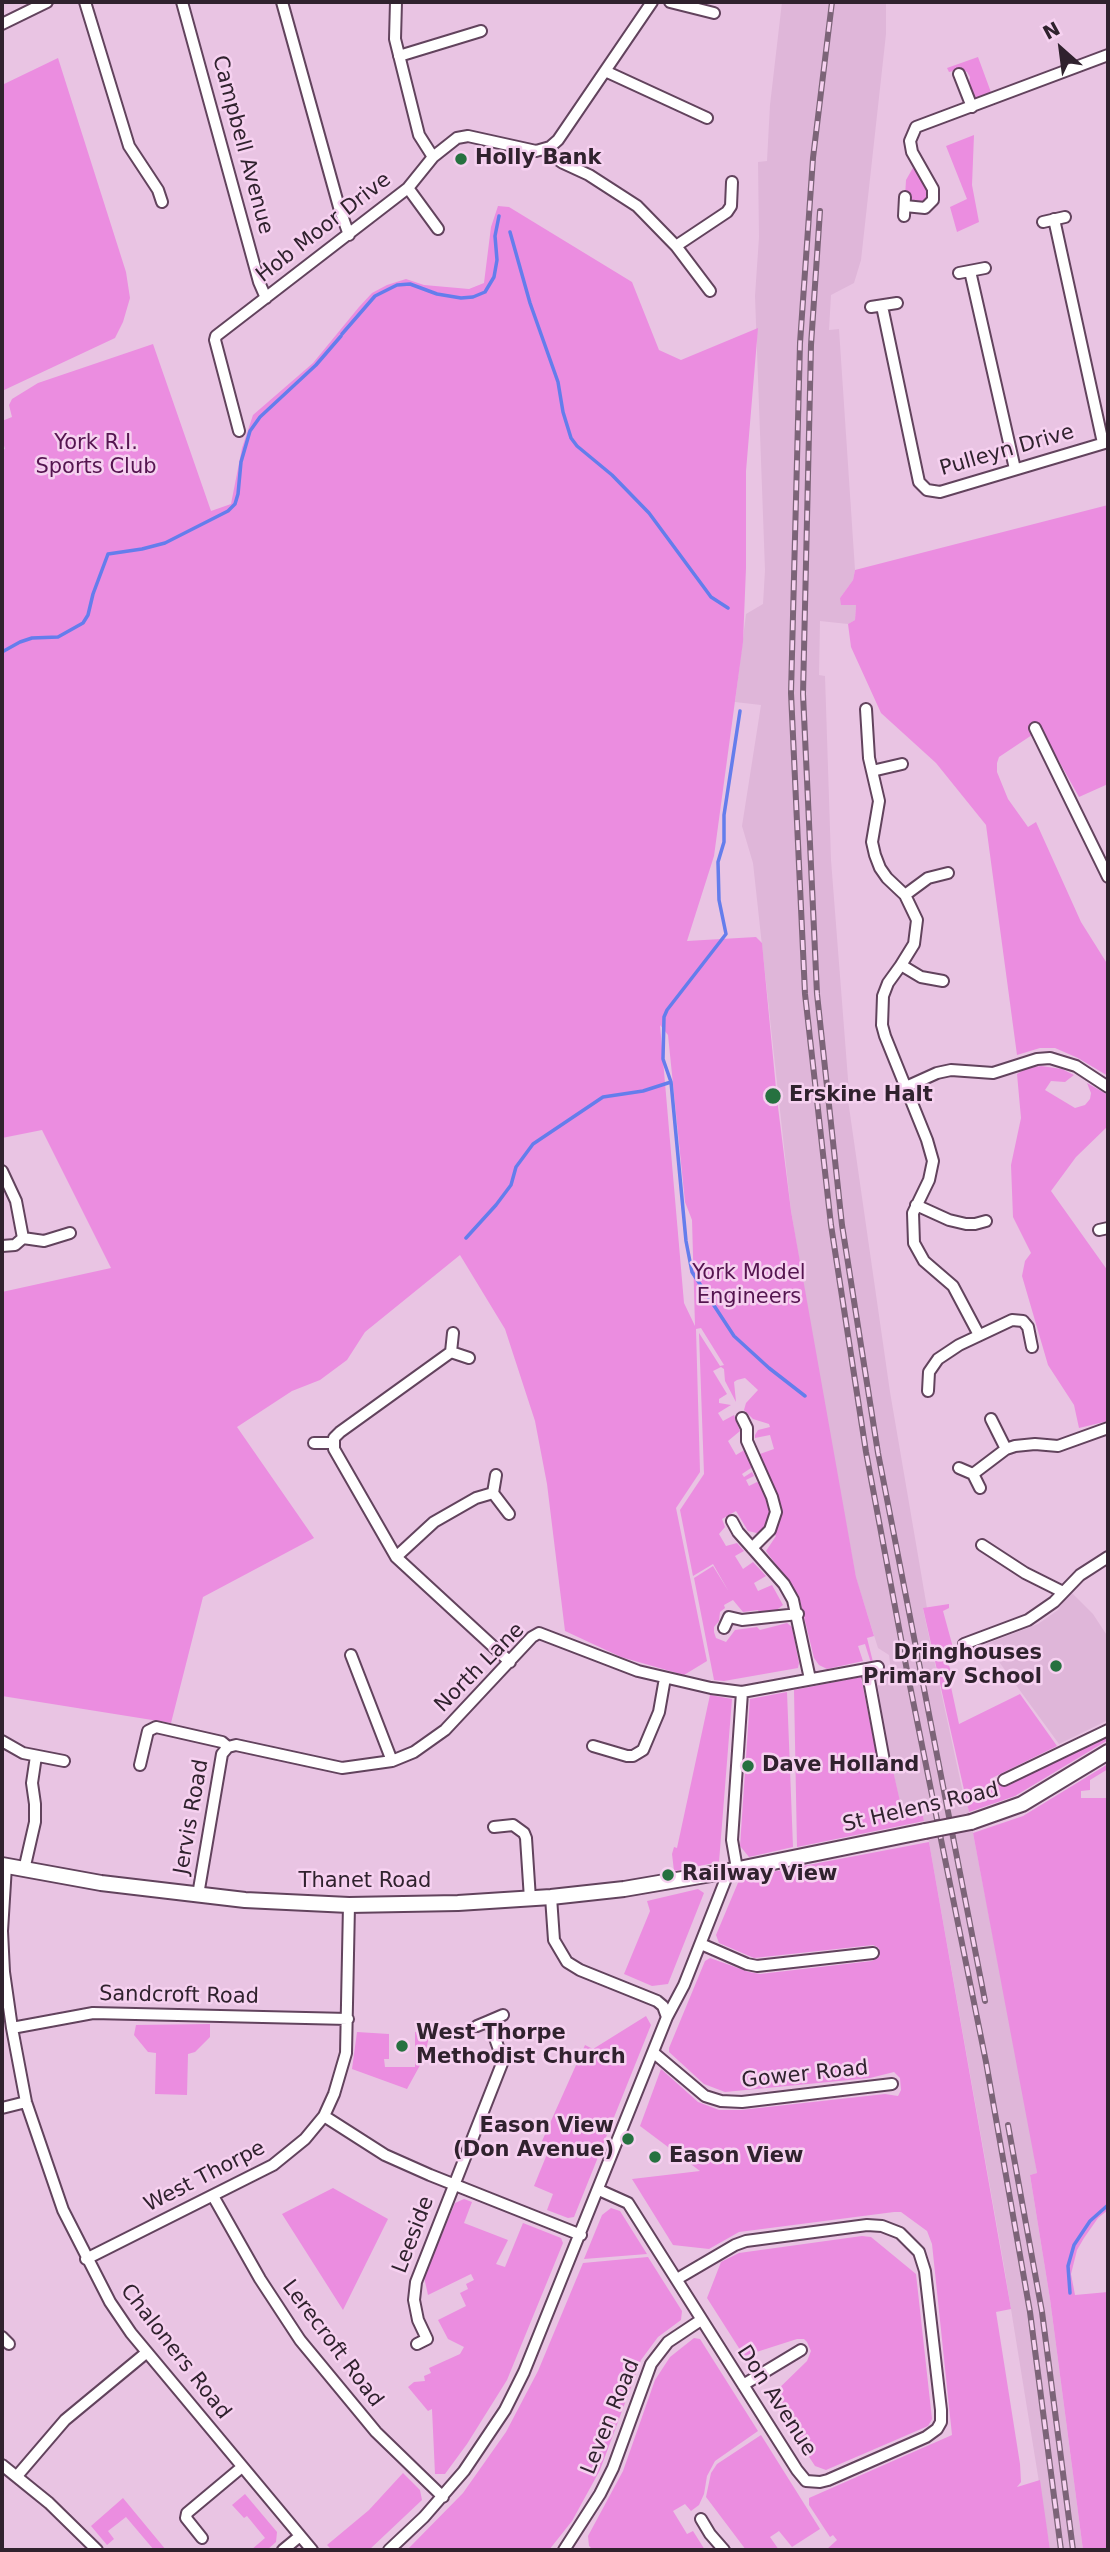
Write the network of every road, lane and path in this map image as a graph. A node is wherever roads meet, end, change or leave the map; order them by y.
1 (85, 2) edge
2 (182, 2) edge
3 (282, 2) edge
4 (396, 2) edge
5 (652, 2) edge
6 (670, 2) edge
7 (42, 3) edge
8 (714, 13) dead end
9 (2, 24) edge
10 (481, 31) dead end
11 (1108, 55) edge
12 (399, 56) junction
13 (606, 71) junction
14 (959, 74) dead end
15 (972, 107) junction
16 (707, 118) dead end
17 (544, 150) junction
18 (433, 157) junction
19 (732, 182) dead end
20 (408, 188) junction
21 (162, 202) dead end
22 (905, 207) dead end
23 (1054, 219) dead end
24 (438, 229) dead end
25 (349, 235) junction
26 (676, 246) junction
27 (985, 268) dead end
28 (710, 291) dead end
29 (266, 298) junction
30 (897, 303) dead end
31 (239, 432) dead end
32 (1106, 442) edge
33 (1014, 469) junction
34 (866, 709) dead end
35 (1035, 728) dead end
36 (902, 764) dead end
37 (872, 771) junction
38 (1103, 851) edge
39 (948, 873) dead end
40 (1108, 877) edge
41 (905, 895) junction
42 (901, 965) junction
43 (943, 981) dead end
44 (906, 1087) junction
45 (1108, 1087) edge
46 (2, 1171) edge
47 (916, 1205) junction
48 (986, 1221) dead end
49 (70, 1233) dead end
50 (23, 1238) junction
51 (2, 1246) edge
52 (453, 1333) dead end
53 (979, 1335) junction
54 (1032, 1348) dead end
55 (451, 1352) junction
56 (469, 1358) dead end
57 (928, 1391) dead end
58 (742, 1418) dead end
59 (991, 1419) dead end
60 (1108, 1428) edge
61 (314, 1443) dead end
62 (332, 1443) junction
63 (1006, 1449) junction
64 (959, 1468) dead end
65 (973, 1474) junction
66 (496, 1475) dead end
67 (979, 1488) dead end
68 (493, 1493) junction
69 (509, 1514) dead end
70 (733, 1530) dead end
71 (982, 1545) dead end
72 (752, 1548) junction
73 (396, 1557) junction
74 (1108, 1557) edge
75 (1063, 1592) junction
76 (798, 1614) junction
77 (724, 1628) dead end
78 (964, 1644) dead end
79 (352, 1655) dead end
80 (510, 1662) junction
81 (665, 1678) junction
82 (810, 1679) junction
83 (742, 1692) junction
84 (1108, 1730) edge
85 (2, 1741) edge
86 (593, 1745) dead end
87 (228, 1746) junction
88 (1108, 1752) edge
89 (36, 1756) junction
90 (64, 1761) dead end
91 (392, 1761) junction
92 (884, 1761) dead end
93 (140, 1765) dead end
94 (1004, 1780) dead end
95 (494, 1827) dead end
96 (4, 1865) edge
97 (24, 1870) junction
98 (733, 1870) junction
99 (198, 1895) junction
100 (551, 1898) junction
101 (530, 1899) junction
102 (349, 1905) junction
103 (701, 1944) junction
104 (873, 1954) dead end
105 (503, 2015) dead end
106 (667, 2017) junction
107 (348, 2019) junction
108 (489, 2021) junction
109 (477, 2026) dead end
110 (12, 2028) junction
111 (654, 2053) junction
112 (892, 2084) dead end
113 (26, 2102) junction
114 (2, 2108) edge
115 (324, 2116) junction
116 (455, 2185) junction
117 (599, 2190) junction
118 (213, 2196) junction
119 (581, 2235) junction
120 (86, 2259) junction
121 (677, 2279) junction
122 (701, 2320) junction
123 (416, 2344) dead end
124 (801, 2350) dead end
125 (146, 2353) junction
126 (743, 2385) junction
127 (2, 2465) edge
128 (242, 2467) junction
129 (17, 2476) junction
130 (443, 2497) junction
131 (701, 2519) dead end
132 (300, 2536) junction
133 (202, 2538) dead end
134 (572, 2547) edge
135 (97, 2550) edge
136 (282, 2550) edge
137 (312, 2550) edge
138 (388, 2550) edge
139 (724, 2550) edge

1 - 21 street
2 - 29 street, Campbell Avenue
3 - 25 street
4 - 12 street
5 - 13 street
6 - 8 street
7 - 9 street
10 - 12 street
11 - 15 street
12 - 18 street
13 - 16 street
13 - 17 street
14 - 15 street
15 - 22 street
17 - 18 street, Hob Moor Drive
17 - 26 street
18 - 20 street, Hob Moor Drive
19 - 26 street
20 - 24 street
20 - 25 street, Hob Moor Drive
23 - 32 street
25 - 29 street, Hob Moor Drive
26 - 28 street
27 - 33 street
29 - 31 street, Hob Moor Drive
30 - 33 street, Pulleyn Drive
32 - 33 street, Pulleyn Drive
34 - 37 street
35 - 38 street
36 - 37 street
37 - 41 street
38 - 40 street
39 - 41 street
41 - 42 street
42 - 43 street
42 - 44 street
44 - 45 street
44 - 47 street
46 - 50 street
47 - 48 street
47 - 53 street
49 - 50 street
50 - 51 street
52 - 55 street
53 - 54 street
53 - 57 street
55 - 56 street
55 - 62 street
58 - 72 street
59 - 63 street
60 - 63 street
61 - 62 street
62 - 73 street
63 - 65 street
64 - 65 street
65 - 67 street
66 - 68 street
68 - 69 street
68 - 73 street
70 - 72 street
71 - 75 street
72 - 76 street
73 - 80 street
74 - 75 street
75 - 78 street
76 - 77 street
76 - 82 street
79 - 91 street
80 - 81 street, North Lane
80 - 91 street, North Lane
81 - 83 street, North Lane
81 - 86 street
82 - 83 street, North Lane
82 - 92 street, North Lane
83 - 98 street
84 - 94 street, St Helens Road
85 - 89 street
87 - 91 street, North Lane
87 - 93 street, North Lane
87 - 99 street, Jervis Road
88 - 98 street, St Helens Road, bridge
89 - 90 street
89 - 97 street
95 - 101 street
96 - 97 street, Thanet Road
96 - 110 street, Chaloners Road
97 - 99 street, Thanet Road
98 - 100 street, Thanet Road
98 - 103 street
99 - 102 street, Thanet Road
100 - 101 street, Thanet Road
100 - 106 street
101 - 102 street, Thanet Road
102 - 107 street, West Thorpe
103 - 104 street
103 - 106 street
105 - 108 street
106 - 111 street
107 - 110 street, Sandcroft Road
107 - 115 street, West Thorpe
108 - 109 street
108 - 116 street, Leeside
110 - 113 street, Chaloners Road
111 - 112 street, Gower Road
111 - 117 street
113 - 114 street
113 - 120 street, Chaloners Road
115 - 116 street, Leeside
115 - 118 street, West Thorpe
116 - 119 street, Leeside
116 - 123 street, Leeside
117 - 119 street
117 - 121 street, Don Avenue
118 - 120 street, West Thorpe
118 - 130 street, Lerecroft Road
119 - 130 street
120 - 125 street, Chaloners Road
121 - 122 street, Don Avenue
121 - 126 street, Don Avenue
122 - 126 street, Don Avenue
122 - 134 street, Leven Road
124 - 126 street
125 - 128 street, Chaloners Road
125 - 129 street
127 - 129 street
128 - 132 street, Chaloners Road
128 - 133 street
129 - 135 street
130 - 138 street
131 - 139 street
132 - 136 street
132 - 137 street, Chaloners Road

